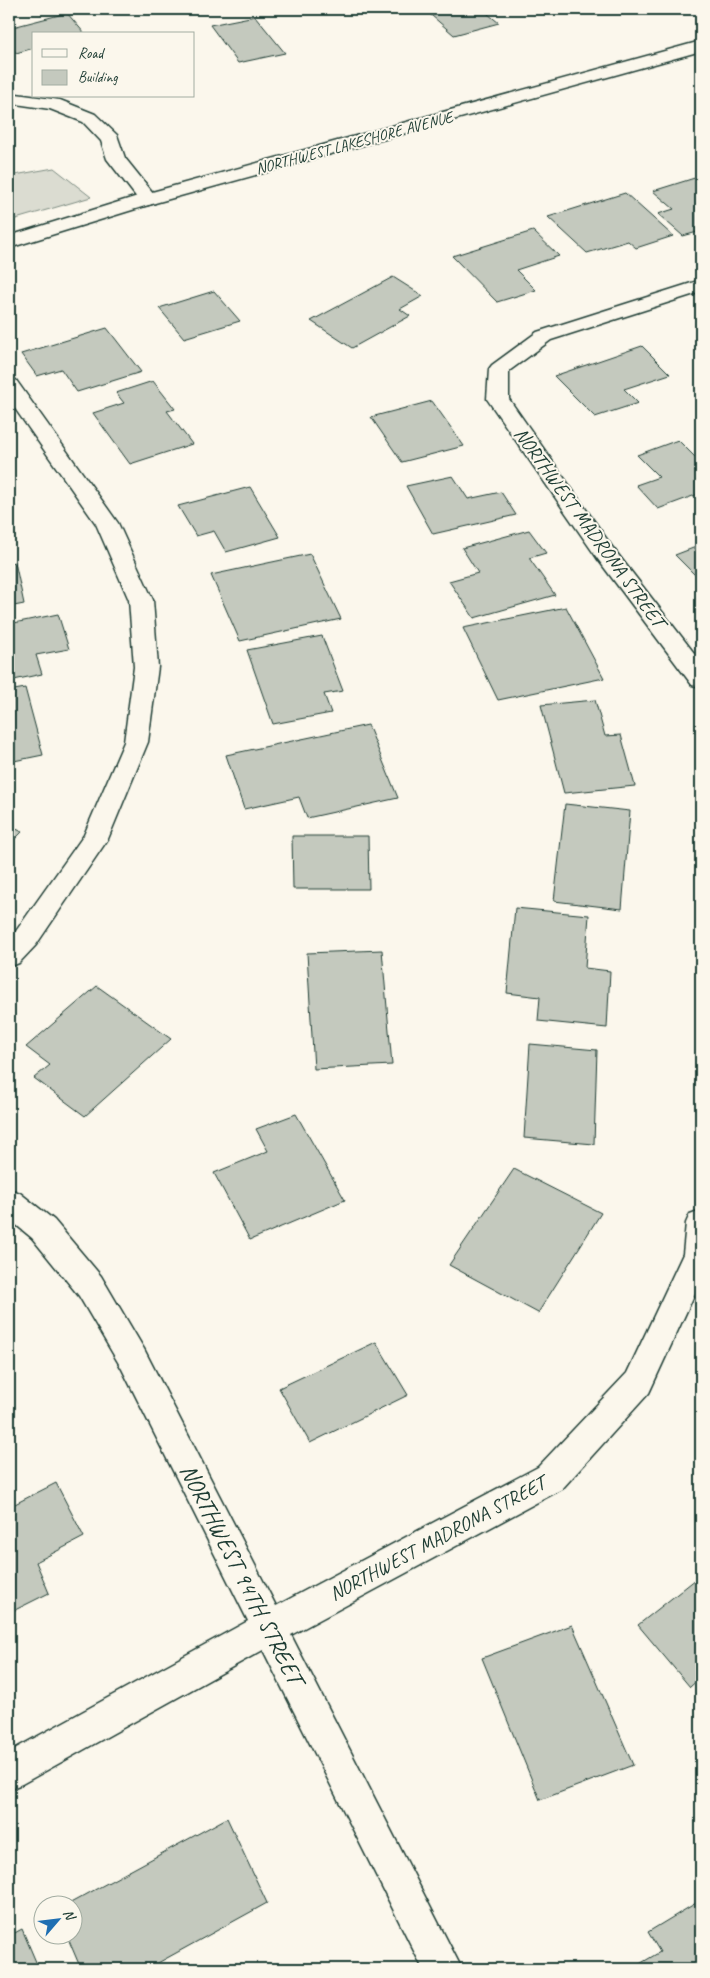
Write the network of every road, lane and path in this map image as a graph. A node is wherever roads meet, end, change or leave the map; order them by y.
1 (701, 46) edge
2 (9, 98) edge
3 (148, 199) junction
4 (9, 242) edge
5 (701, 286) edge
6 (9, 385) edge
7 (701, 679) edge
8 (9, 956) edge
9 (9, 1202) edge
10 (701, 1223) edge
11 (268, 1628) junction
12 (9, 1771) edge
13 (443, 1969) edge

1 - 3 street, NORTHWEST LAKESHORE AVENUE
2 - 3 street
3 - 4 street, NORTHWEST LAKESHORE AVENUE
5 - 7 street, NORTHWEST MADRONA STREET
6 - 8 street
9 - 11 street, NORTHWEST 94TH STREET
10 - 11 street, NORTHWEST MADRONA STREET
11 - 12 street, NORTHWEST MADRONA STREET
11 - 13 street, NORTHWEST 94TH STREET

